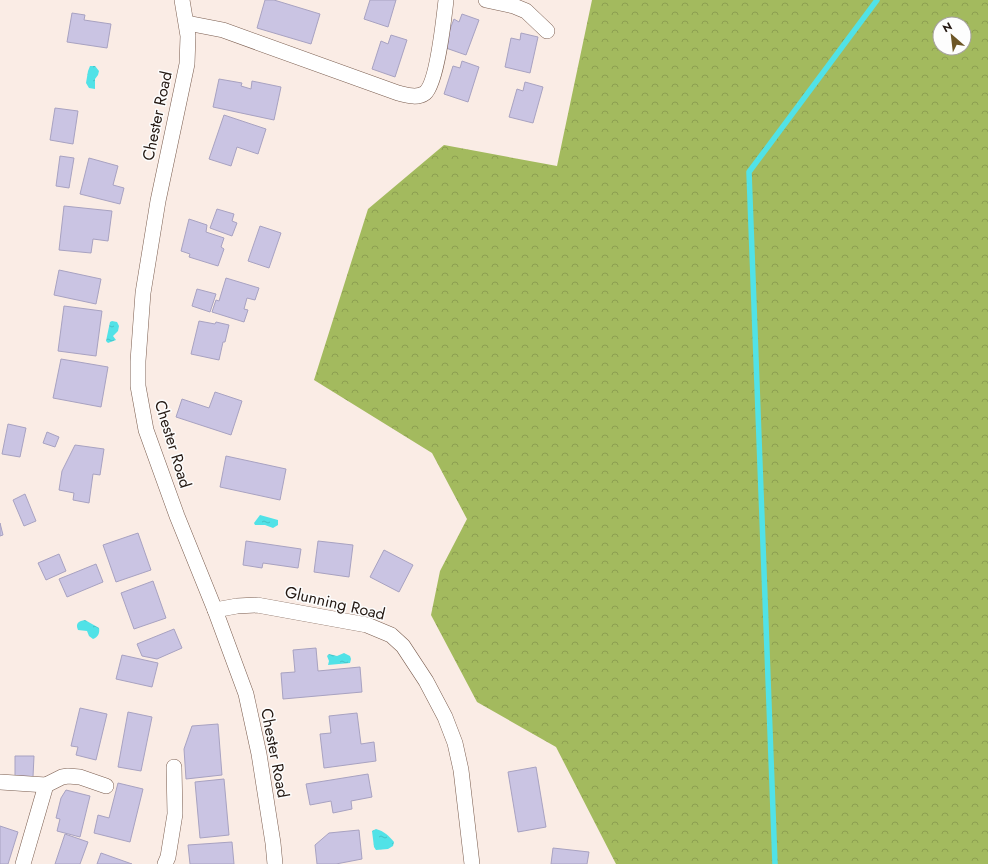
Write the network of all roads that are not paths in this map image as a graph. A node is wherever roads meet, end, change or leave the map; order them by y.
1 (182, 0) edge
2 (446, 0) edge
3 (486, 0) edge
4 (187, 23) junction
5 (547, 31) dead end
6 (215, 610) junction
7 (174, 767) dead end
8 (0, 782) edge
9 (46, 785) junction
10 (106, 786) dead end
11 (24, 864) edge
12 (165, 864) edge
13 (275, 864) edge
14 (472, 864) edge

1 - 4 street, Chester Road
2 - 4 street
3 - 5 street
4 - 6 street, Chester Road
6 - 13 street, Chester Road
6 - 14 street, Glunning Road
7 - 12 street
8 - 9 street
9 - 10 street
9 - 11 street

